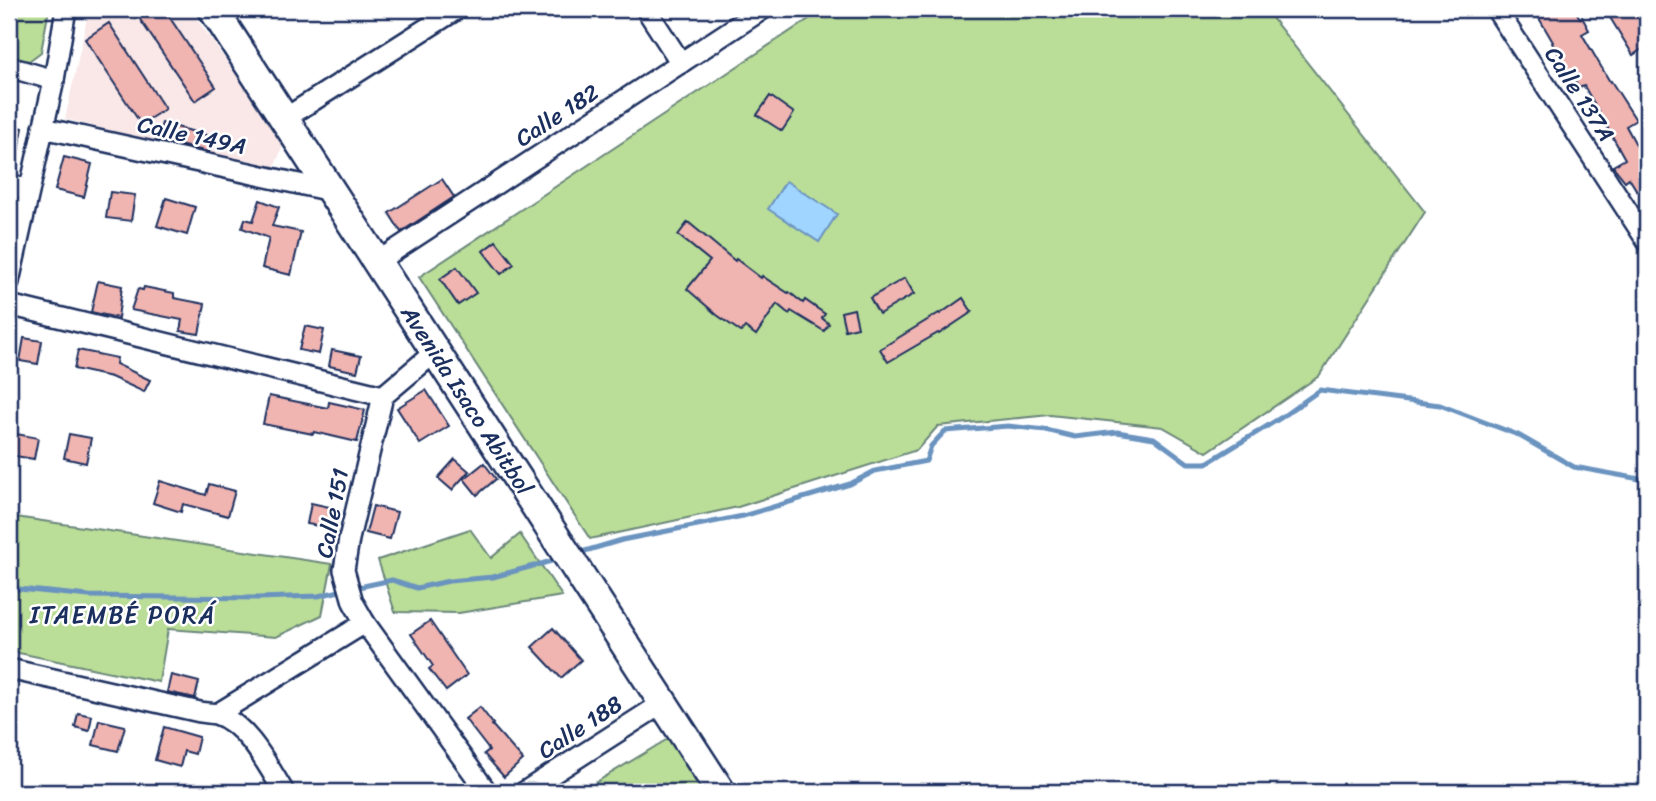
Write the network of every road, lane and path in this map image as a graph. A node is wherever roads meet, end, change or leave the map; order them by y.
1 (66, 9) edge
2 (213, 9) edge
3 (457, 9) edge
4 (646, 9) edge
5 (763, 9) edge
6 (1496, 9) edge
7 (681, 63) junction
8 (9, 68) edge
9 (54, 80) junction
10 (284, 119) junction
11 (43, 128) junction
12 (9, 184) edge
13 (29, 190) junction
14 (331, 191) junction
15 (1646, 236) edge
16 (377, 262) junction
17 (9, 282) edge
18 (9, 305) edge
19 (435, 352) junction
20 (383, 396) junction
21 (365, 623) junction
22 (9, 669) edge
23 (663, 703) junction
24 (217, 714) junction
25 (284, 792) edge
26 (487, 792) edge
27 (524, 792) edge
28 (721, 792) edge

1 - 9 street
2 - 10 main road, Avenida Isaco Abitbol
3 - 10 street
4 - 7 street
5 - 7 street, Calle 182
6 - 15 street, Calle 137A
7 - 16 street, Calle 182
8 - 9 street
9 - 11 street
10 - 14 main road, Avenida Isaco Abitbol
11 - 13 street
11 - 14 street, Calle 149A
12 - 13 street
13 - 17 street
14 - 16 main road, Avenida Isaco Abitbol
16 - 19 main road, Avenida Isaco Abitbol
18 - 20 street
19 - 20 street
19 - 23 main road, Avenida Isaco Abitbol
20 - 21 street, Calle 151
21 - 24 street
21 - 26 street, Calle 151
22 - 24 street
23 - 27 street, Calle 188
23 - 28 main road, Avenida Isaco Abitbol
24 - 25 street

